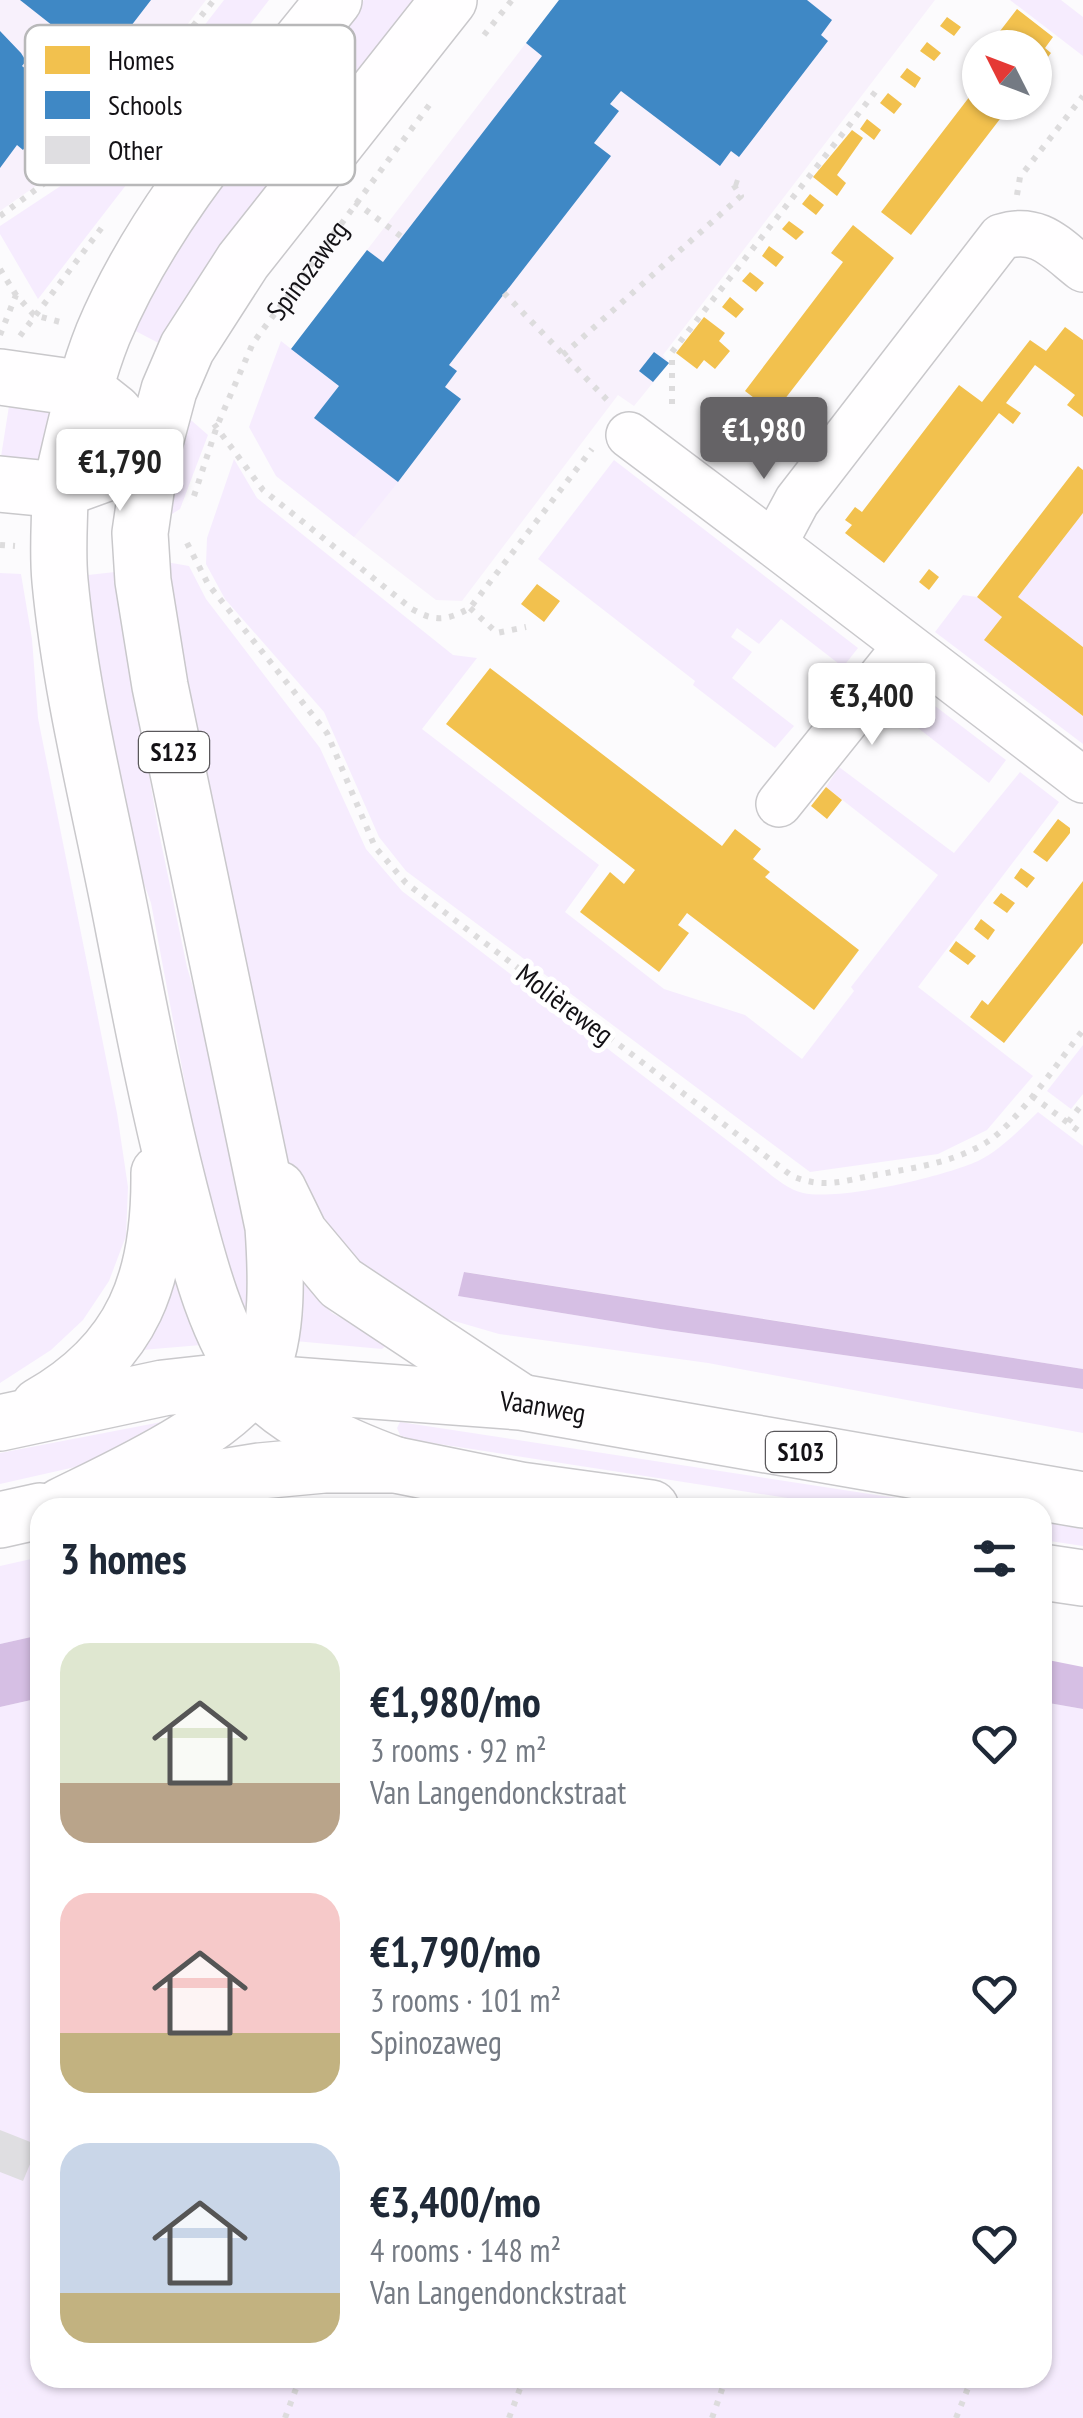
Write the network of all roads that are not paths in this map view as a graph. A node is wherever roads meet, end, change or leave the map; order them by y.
1 (334, 0) edge
2 (462, 22) edge
3 (314, 25) edge
4 (355, 139) edge
5 (190, 185) edge
6 (313, 185) edge
7 (1083, 268) edge
8 (0, 377) edge
9 (84, 389) junction
10 (620, 419) road end
11 (151, 457) junction
12 (0, 484) edge
13 (60, 490) junction
14 (774, 544) junction
15 (906, 646) junction
16 (1083, 780) edge
17 (779, 804) dead end
18 (154, 1085) junction
19 (257, 1146) junction
20 (254, 1383) junction
21 (520, 1402) junction
22 (2, 1423) edge
23 (396, 1465) junction
24 (75, 1498) edge
25 (101, 1498) edge
26 (578, 1498) edge
27 (1083, 1500) edge
28 (30, 1513) edge
29 (0, 1520) edge
30 (1052, 1573) edge
31 (1083, 1578) edge

1 - 3 main road
2 - 4 main road, Spinozaweg / S123
5 - 9 main road
6 - 11 main road, Spinozaweg / S123
7 - 14 street
8 - 9 main road
9 - 11 main road
9 - 13 main road
10 - 14 street
11 - 13 main road
11 - 19 main road, S123
12 - 13 main road
13 - 18 main road
14 - 15 street
15 - 16 street
15 - 17 street
18 - 20 main road
18 - 22 main road
19 - 20 main road, S123
19 - 21 main road
20 - 21 main road, Vaanweg / S103
20 - 22 main road, Vaanweg / S103
20 - 23 main road
20 - 24 main road
21 - 27 main road, Vaanweg / S103
23 - 25 main road
23 - 26 main road
28 - 29 main road
30 - 31 main road

